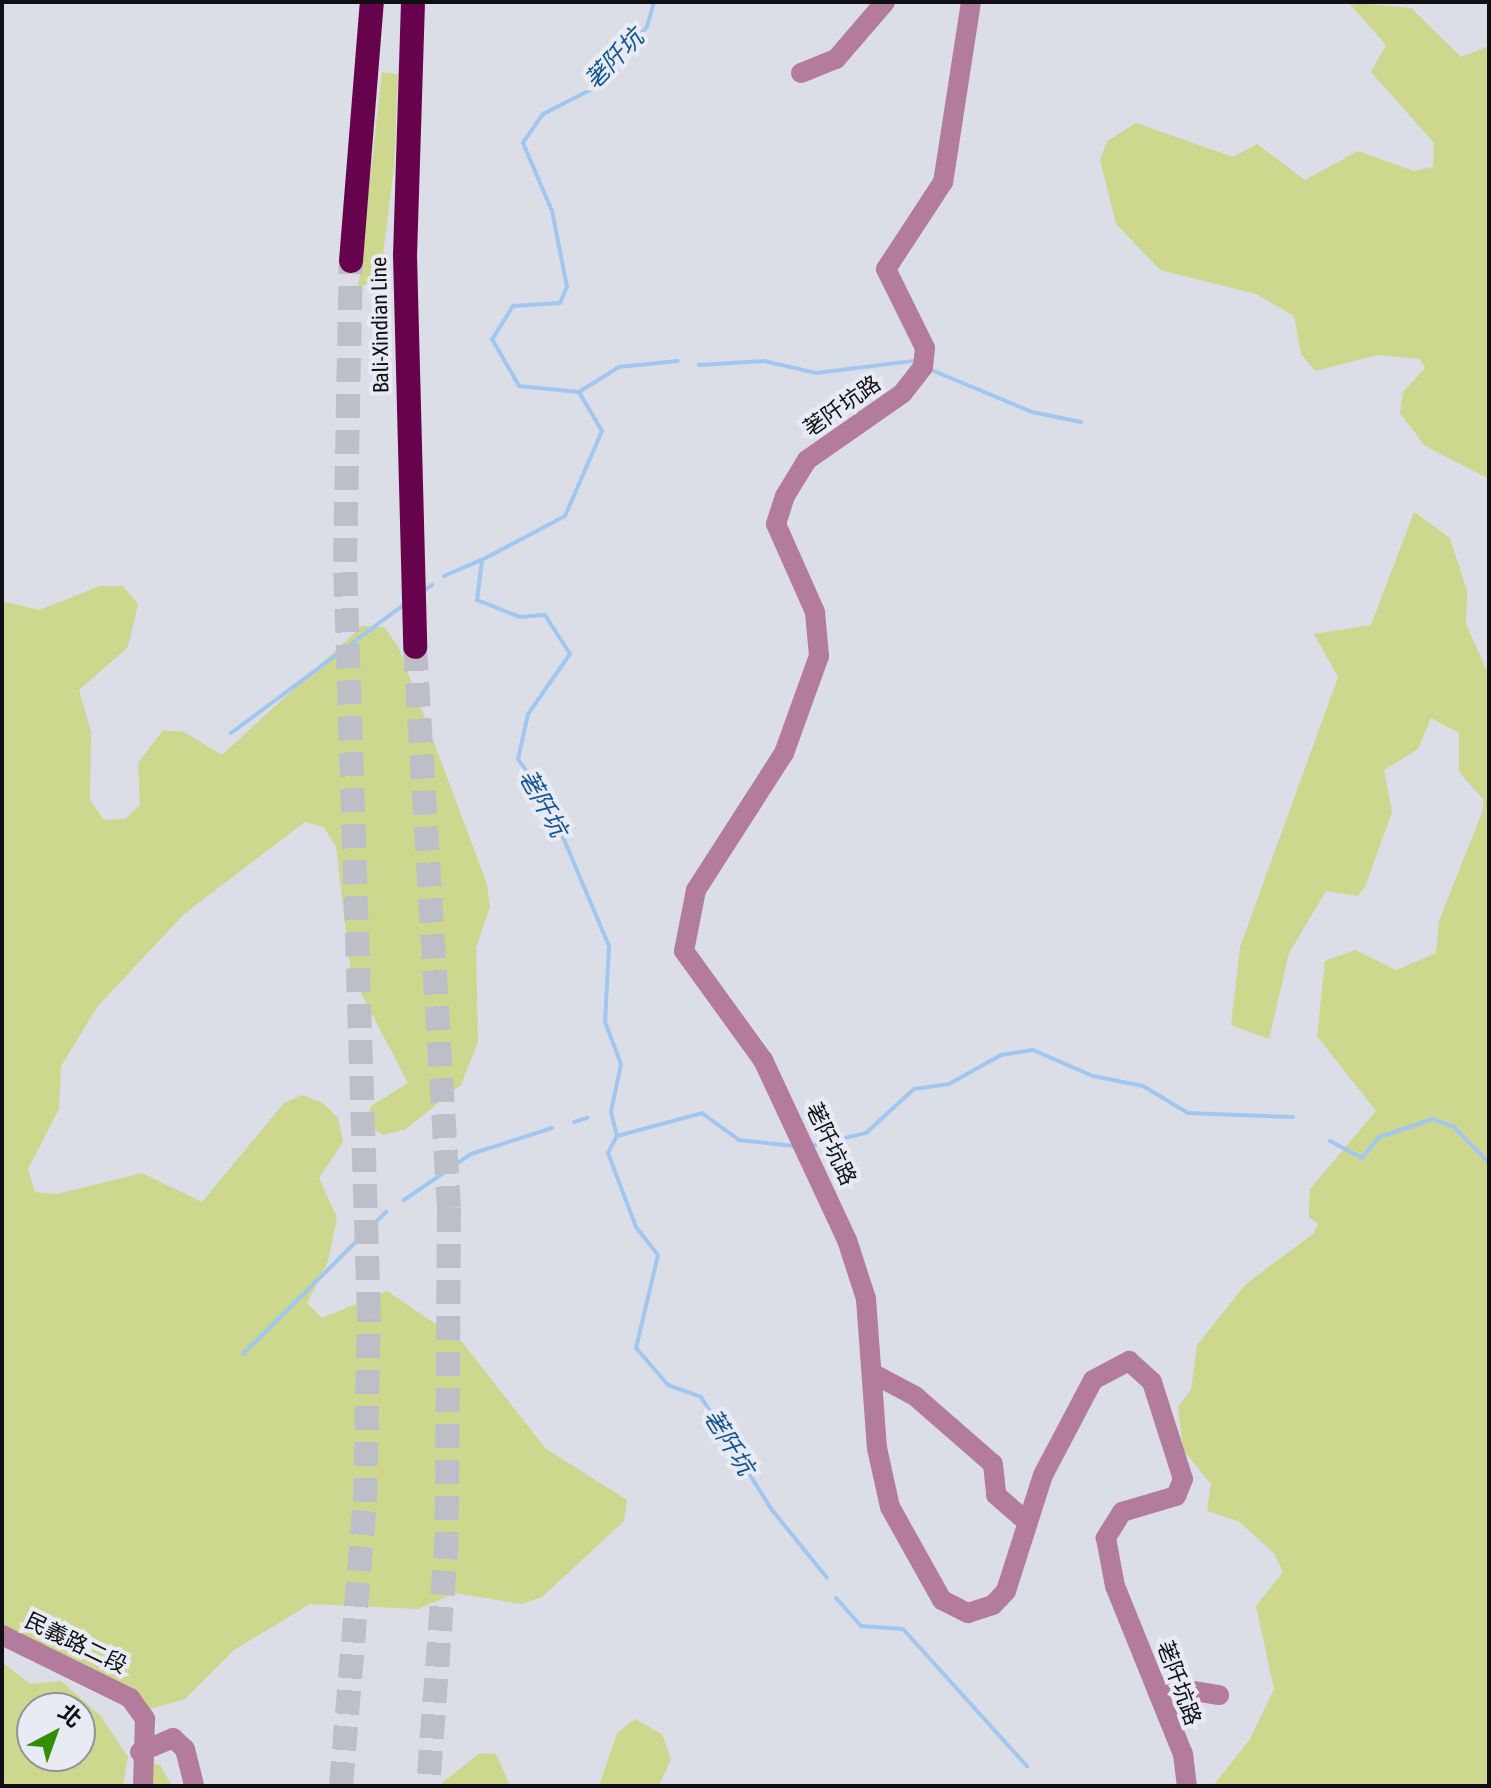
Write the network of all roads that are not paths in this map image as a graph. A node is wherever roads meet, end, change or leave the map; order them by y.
1 (372, 2) edge
2 (413, 2) edge
3 (885, 2) edge
4 (971, 2) edge
5 (801, 73) dead end
6 (351, 261) tunnel mouth
7 (415, 647) tunnel mouth
8 (872, 1373) junction
9 (1025, 1520) junction
10 (2, 1635) edge
11 (1157, 1685) junction
12 (1219, 1695) dead end
13 (140, 1752) junction
14 (143, 1786) edge
15 (194, 1786) edge
16 (1187, 1786) edge

1 - 6 highway, Bali-Xindian Line
2 - 7 highway, Bali-Xindian Line
3 - 5 street
4 - 8 street, 荖阡坑路
8 - 9 street
8 - 9 street, 荖阡坑路
9 - 11 street, 荖阡坑路
10 - 13 street, 民義路二段
11 - 12 street
11 - 16 street, 荖阡坑路
13 - 14 street, 民義路二段
13 - 15 street

